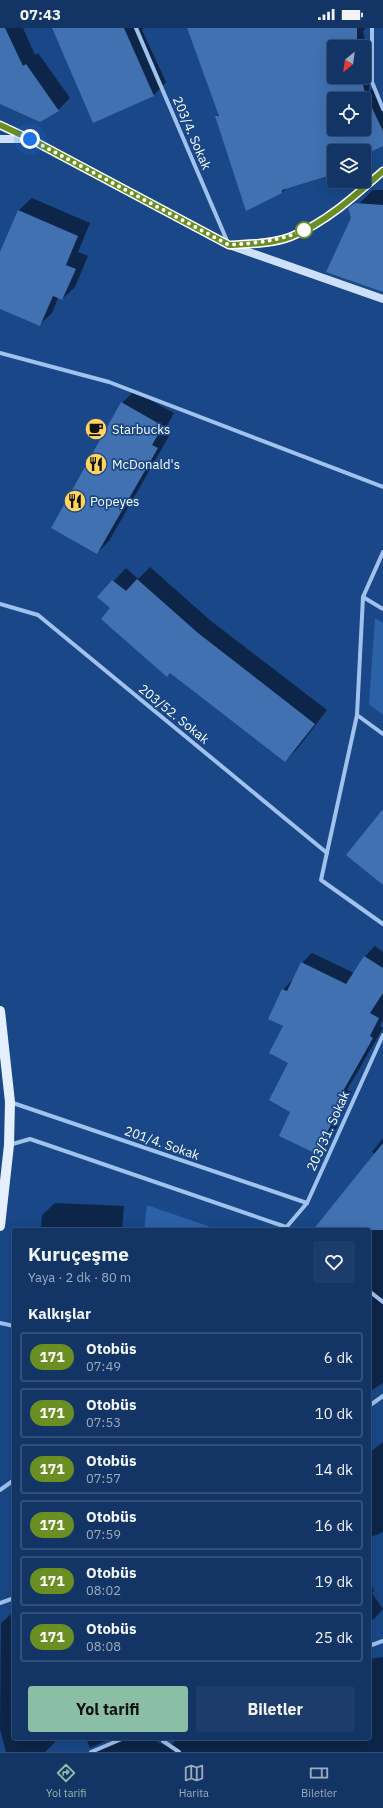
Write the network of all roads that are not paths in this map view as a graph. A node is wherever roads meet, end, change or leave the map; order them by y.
1 (136, 28) edge
2 (372, 28) edge
3 (383, 109) edge
4 (0, 125) edge
5 (0, 139) edge
6 (30, 139) junction
7 (383, 171) edge
8 (229, 245) junction
9 (383, 299) edge
10 (0, 353) edge
11 (383, 487) edge
12 (383, 552) edge
13 (363, 597) junction
14 (0, 604) edge
15 (383, 609) edge
16 (357, 714) junction
17 (383, 734) edge
18 (327, 853) junction
19 (383, 924) edge
20 (0, 1011) edge
21 (383, 1035) edge
22 (10, 1102) junction
23 (9, 1145) junction
24 (307, 1203) junction
25 (0, 1226) edge
26 (284, 1228) edge
27 (288, 1228) edge
28 (371, 1293) edge
29 (383, 1302) edge
30 (0, 1323) edge
31 (12, 1326) edge
32 (383, 1396) edge
33 (371, 1405) edge
34 (12, 1481) edge
35 (0, 1490) edge
36 (12, 1599) edge
37 (0, 1603) edge
38 (383, 1641) edge
39 (371, 1645) edge
40 (119, 1740) edge
41 (163, 1740) edge
42 (91, 1752) edge
43 (179, 1752) edge

1 - 8 street, 203/4. Sokak
2 - 3 street
4 - 6 main road
5 - 6 main road
6 - 8 main road
7 - 8 main road
8 - 9 main road
10 - 11 street
12 - 13 street
13 - 15 street
13 - 16 street
14 - 18 street, 203/52. Sokak
16 - 17 street
16 - 18 street
18 - 19 street
20 - 22 main road
21 - 24 street, 203/31. Sokak
22 - 23 main road
22 - 24 street, 201/4. Sokak
23 - 25 main road
23 - 26 street
24 - 27 street, 203/31. Sokak
28 - 29 street
30 - 31 street
32 - 33 street
34 - 35 street
36 - 37 street
38 - 39 street
40 - 42 street
41 - 43 street

